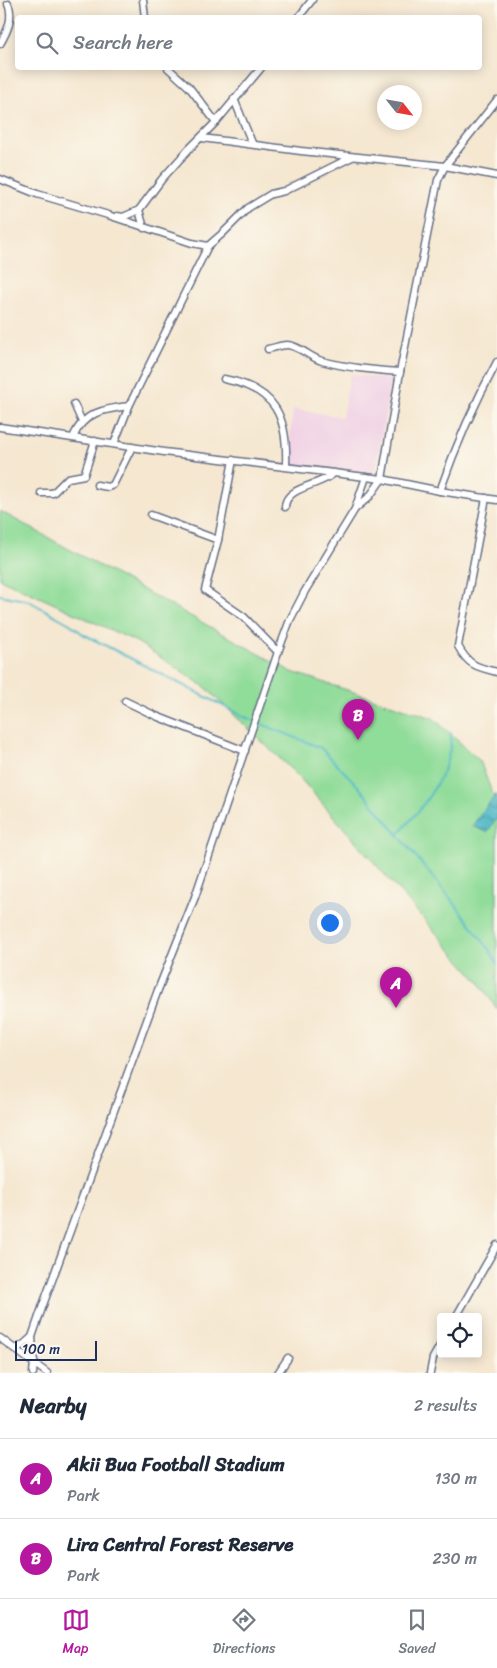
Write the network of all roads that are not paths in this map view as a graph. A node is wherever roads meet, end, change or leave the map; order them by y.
1 (143, 0) edge
2 (312, 0) edge
3 (8, 4) dead end
4 (145, 15) edge
5 (300, 15) edge
6 (0, 44) edge
7 (170, 70) edge
8 (259, 70) edge
9 (234, 99) junction
10 (497, 100) edge
11 (216, 122) junction
12 (202, 138) junction
13 (252, 143) junction
14 (352, 157) junction
15 (445, 166) junction
16 (497, 176) edge
17 (0, 179) edge
18 (139, 210) junction
19 (108, 215) junction
20 (144, 228) junction
21 (208, 246) junction
22 (268, 349) dead end
23 (497, 362) edge
24 (400, 372) junction
25 (224, 379) dead end
26 (74, 404) dead end
27 (129, 406) junction
28 (82, 422) junction
29 (0, 427) edge
30 (73, 438) junction
31 (96, 441) junction
32 (114, 444) junction
33 (132, 446) junction
34 (233, 460) junction
35 (286, 466) junction
36 (334, 473) junction
37 (366, 477) junction
38 (382, 480) junction
39 (97, 485) dead end
40 (440, 492) junction
41 (41, 493) dead end
42 (486, 498) junction
43 (497, 500) edge
44 (286, 507) dead end
45 (354, 509) junction
46 (151, 515) dead end
47 (218, 540) junction
48 (278, 652) junction
49 (497, 672) edge
50 (125, 701) dead end
51 (245, 751) junction
52 (497, 1245) edge
53 (458, 1313) edge
54 (32, 1337) junction
55 (0, 1338) edge
56 (15, 1348) junction
57 (437, 1351) edge
58 (288, 1358) dead end
59 (34, 1363) junction
60 (33, 1373) edge
61 (47, 1373) edge
62 (278, 1373) edge
63 (430, 1373) edge

1 - 4 street
2 - 5 street
3 - 6 street
7 - 11 street
8 - 9 street
9 - 11 street
9 - 13 street
10 - 15 street
11 - 12 street
12 - 13 street
12 - 18 street
13 - 14 street
14 - 15 street
14 - 21 street
15 - 16 street
15 - 24 street
17 - 19 street
18 - 19 street
18 - 20 street
19 - 20 street
20 - 21 street
21 - 27 street
22 - 24 street
23 - 40 street
24 - 38 street
25 - 35 street
26 - 28 street
27 - 28 street
27 - 32 street
28 - 30 street
29 - 30 street
30 - 31 street
31 - 32 street
31 - 41 street
32 - 33 street
33 - 34 street
33 - 39 street
34 - 35 street
34 - 47 street
35 - 36 street
36 - 37 street
36 - 44 street
37 - 38 street
37 - 45 street
38 - 40 street
38 - 45 street
40 - 42 street
42 - 43 street
42 - 49 street
45 - 48 street
46 - 47 street
47 - 48 street
48 - 51 street
50 - 51 street
51 - 54 street
52 - 53 street
54 - 56 street
54 - 59 street
55 - 56 street
56 - 59 street
57 - 63 street
58 - 62 street
59 - 60 street
59 - 61 street

